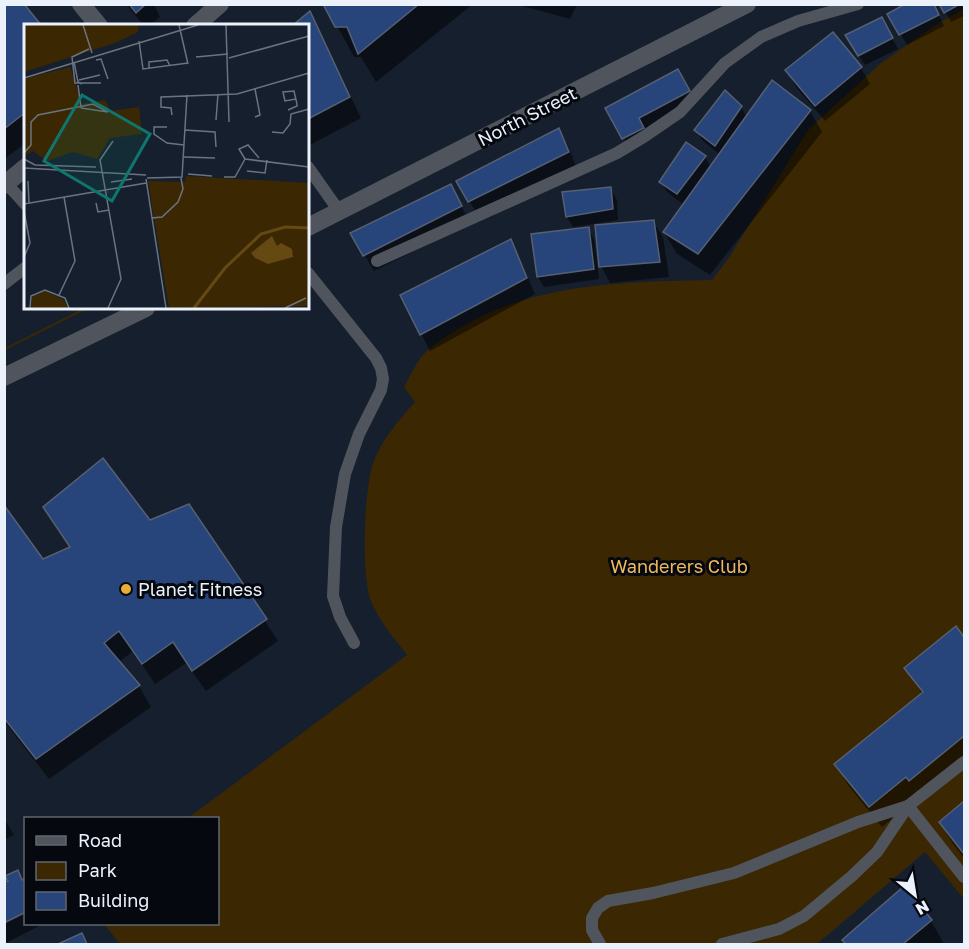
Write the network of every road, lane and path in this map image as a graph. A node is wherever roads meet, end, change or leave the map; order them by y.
1 (81, 4) edge
2 (220, 4) edge
3 (747, 4) edge
4 (858, 4) edge
5 (97, 24) edge
6 (197, 24) edge
7 (309, 168) edge
8 (24, 169) edge
9 (5, 184) edge
10 (24, 203) edge
11 (339, 211) junction
12 (309, 226) edge
13 (377, 261) dead end
14 (24, 269) edge
15 (309, 274) edge
16 (4, 284) edge
17 (144, 309) edge
18 (4, 377) edge
19 (354, 643) dead end
20 (964, 762) edge
21 (908, 806) junction
22 (964, 877) edge
23 (600, 945) edge
24 (722, 945) edge

1 - 5 street
2 - 6 street
3 - 11 street, North Street
4 - 13 lane
7 - 11 lane
8 - 9 street
9 - 10 lane
11 - 12 street, North Street
14 - 16 lane
15 - 19 lane
17 - 18 street
20 - 21 lane
21 - 22 lane
21 - 23 lane
21 - 24 lane

